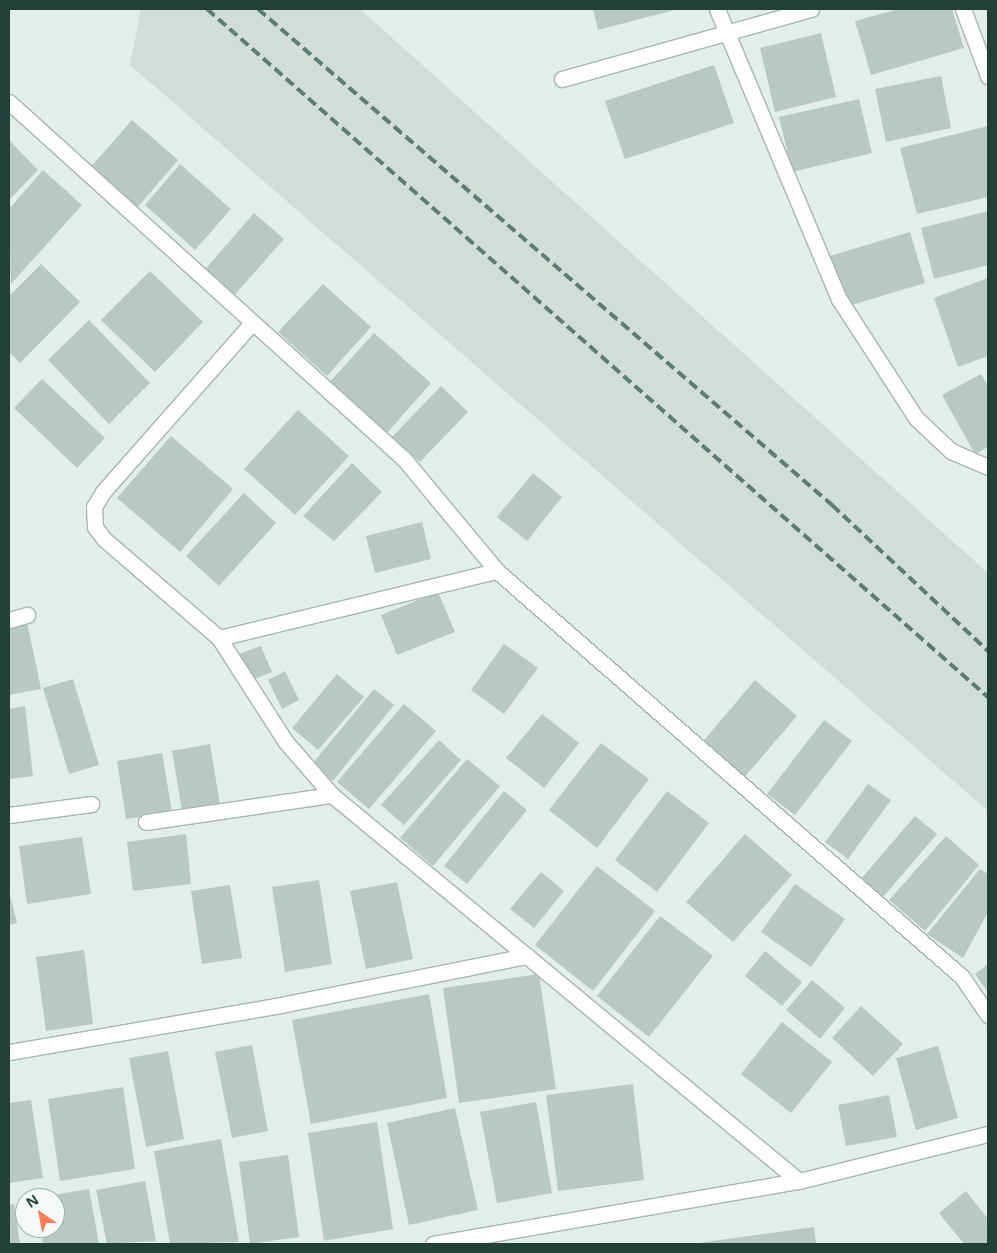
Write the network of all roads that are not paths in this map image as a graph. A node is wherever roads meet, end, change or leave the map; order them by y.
1 (717, 9) edge
2 (811, 9) edge
3 (963, 9) edge
4 (724, 33) junction
5 (988, 76) edge
6 (562, 79) dead end
7 (9, 102) edge
8 (251, 324) junction
9 (988, 467) edge
10 (497, 571) junction
11 (27, 615) dead end
12 (9, 620) edge
13 (219, 638) junction
14 (332, 795) junction
15 (91, 804) dead end
16 (9, 816) edge
17 (146, 822) dead end
18 (527, 956) junction
19 (988, 1015) edge
20 (9, 1052) edge
21 (988, 1134) edge
22 (799, 1181) junction
23 (433, 1244) edge

1 - 4 street
2 - 4 street
3 - 5 street
4 - 6 street
4 - 9 street
7 - 8 street
8 - 10 street
8 - 13 street
10 - 13 street
10 - 19 street
11 - 12 street
13 - 14 street
14 - 17 street
14 - 18 street
15 - 16 street
18 - 20 street
18 - 22 street
21 - 22 street
22 - 23 street

